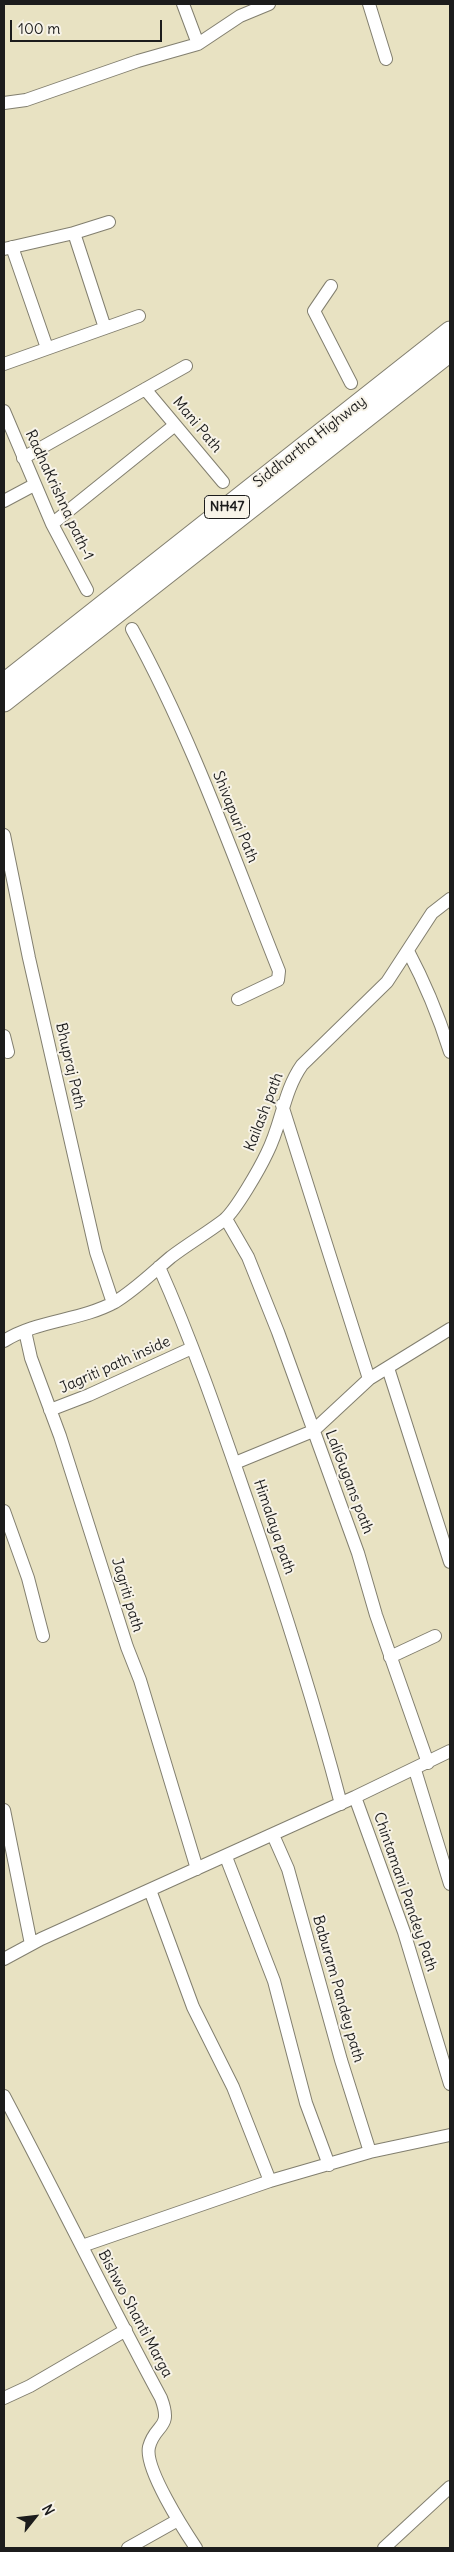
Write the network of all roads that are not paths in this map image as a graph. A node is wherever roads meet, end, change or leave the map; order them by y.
1 (184, 4) edge
2 (269, 4) edge
3 (369, 4) edge
4 (198, 44) junction
5 (386, 59) dead end
6 (4, 103) edge
7 (109, 222) dead end
8 (74, 233) junction
9 (8, 248) edge
10 (331, 286) dead end
11 (139, 316) dead end
12 (105, 328) junction
13 (450, 331) edge
14 (47, 348) junction
15 (450, 352) edge
16 (4, 364) edge
17 (186, 366) dead end
18 (351, 383) dead end
19 (146, 389) junction
20 (4, 412) edge
21 (175, 425) junction
22 (23, 458) junction
23 (223, 482) dead end
24 (34, 485) junction
25 (4, 501) edge
26 (52, 524) junction
27 (86, 590) dead end
28 (132, 629) dead end
29 (4, 683) edge
30 (4, 702) edge
31 (4, 835) edge
32 (450, 900) edge
33 (408, 951) junction
34 (238, 999) dead end
35 (4, 1036) edge
36 (8, 1052) dead end
37 (450, 1052) edge
38 (282, 1105) junction
39 (226, 1219) junction
40 (159, 1267) junction
41 (113, 1303) junction
42 (450, 1329) edge
43 (25, 1331) junction
44 (4, 1341) edge
45 (192, 1348) junction
46 (388, 1368) junction
47 (369, 1379) junction
48 (50, 1410) junction
49 (313, 1431) junction
50 (235, 1462) junction
51 (4, 1512) edge
52 (450, 1562) edge
53 (43, 1636) dead end
54 (435, 1636) dead end
55 (390, 1657) junction
56 (450, 1752) edge
57 (428, 1763) junction
58 (415, 1770) junction
59 (355, 1797) junction
60 (341, 1804) junction
61 (4, 1810) edge
62 (273, 1835) junction
63 (226, 1857) junction
64 (197, 1869) junction
65 (450, 1884) edge
66 (150, 1890) junction
67 (31, 1944) junction
68 (4, 1959) edge
69 (450, 2084) edge
70 (4, 2096) edge
71 (450, 2135) edge
72 (370, 2152) junction
73 (329, 2165) junction
74 (270, 2181) junction
75 (82, 2246) junction
76 (126, 2330) junction
77 (4, 2398) edge
78 (450, 2487) edge
79 (178, 2520) junction
80 (128, 2548) edge
81 (196, 2548) edge
82 (384, 2548) edge

1 - 4 street
2 - 4 street
3 - 5 street
4 - 6 street
7 - 8 street
8 - 9 street
8 - 12 street
9 - 14 street
10 - 18 street
11 - 12 street
12 - 14 street
13 - 29 highway, Siddhartha Highway / NH47
14 - 16 street
15 - 30 highway, Siddhartha Highway / NH47
17 - 19 street
19 - 21 street, Mani Path
19 - 22 street
20 - 22 street, RadhaKrishna path-1
21 - 23 street, Mani Path
21 - 26 street
22 - 24 street, RadhaKrishna path-1
24 - 25 street
24 - 26 street, RadhaKrishna path-1
26 - 27 street, RadhaKrishna path-1
28 - 34 street, Shivapuri Path
31 - 41 street, Bhupraj Path
32 - 33 street, Kailash path
33 - 37 street
33 - 38 street, Kailash path
35 - 36 street
38 - 39 street, Kailash path
38 - 47 street
39 - 40 street, Kailash path
39 - 49 street, LaliGugans path
40 - 41 street, Kailash path
40 - 45 street, Himalaya path
41 - 43 street, Kailash path
42 - 46 street
43 - 44 street, Kailash path
43 - 48 street, Jagriti path
45 - 48 street, Jagriti path inside
45 - 50 street, Himalaya path
46 - 47 street
46 - 52 street
47 - 49 street
48 - 64 street, Jagriti path
49 - 50 street
49 - 55 street, LaliGugans path
50 - 60 street, Himalaya path
51 - 53 street
54 - 55 street
55 - 57 street, LaliGugans path
56 - 57 street
57 - 58 street
58 - 59 street
58 - 65 street
59 - 60 street
59 - 69 street, Chintamani Pandey Path
60 - 62 street
61 - 67 street
62 - 63 street
62 - 72 street, Baburam Pandey path
63 - 64 street
63 - 73 street
64 - 66 street
66 - 67 street
66 - 74 street
67 - 68 street
70 - 75 street, Bishwo Shanti Marga
71 - 72 street
72 - 73 street
73 - 74 street
74 - 75 street
75 - 76 street, Bishwo Shanti Marga
76 - 77 street
76 - 79 street, Bishwo Shanti Marga
78 - 82 street
79 - 80 street
79 - 81 street, Bishwo Shanti Marga

